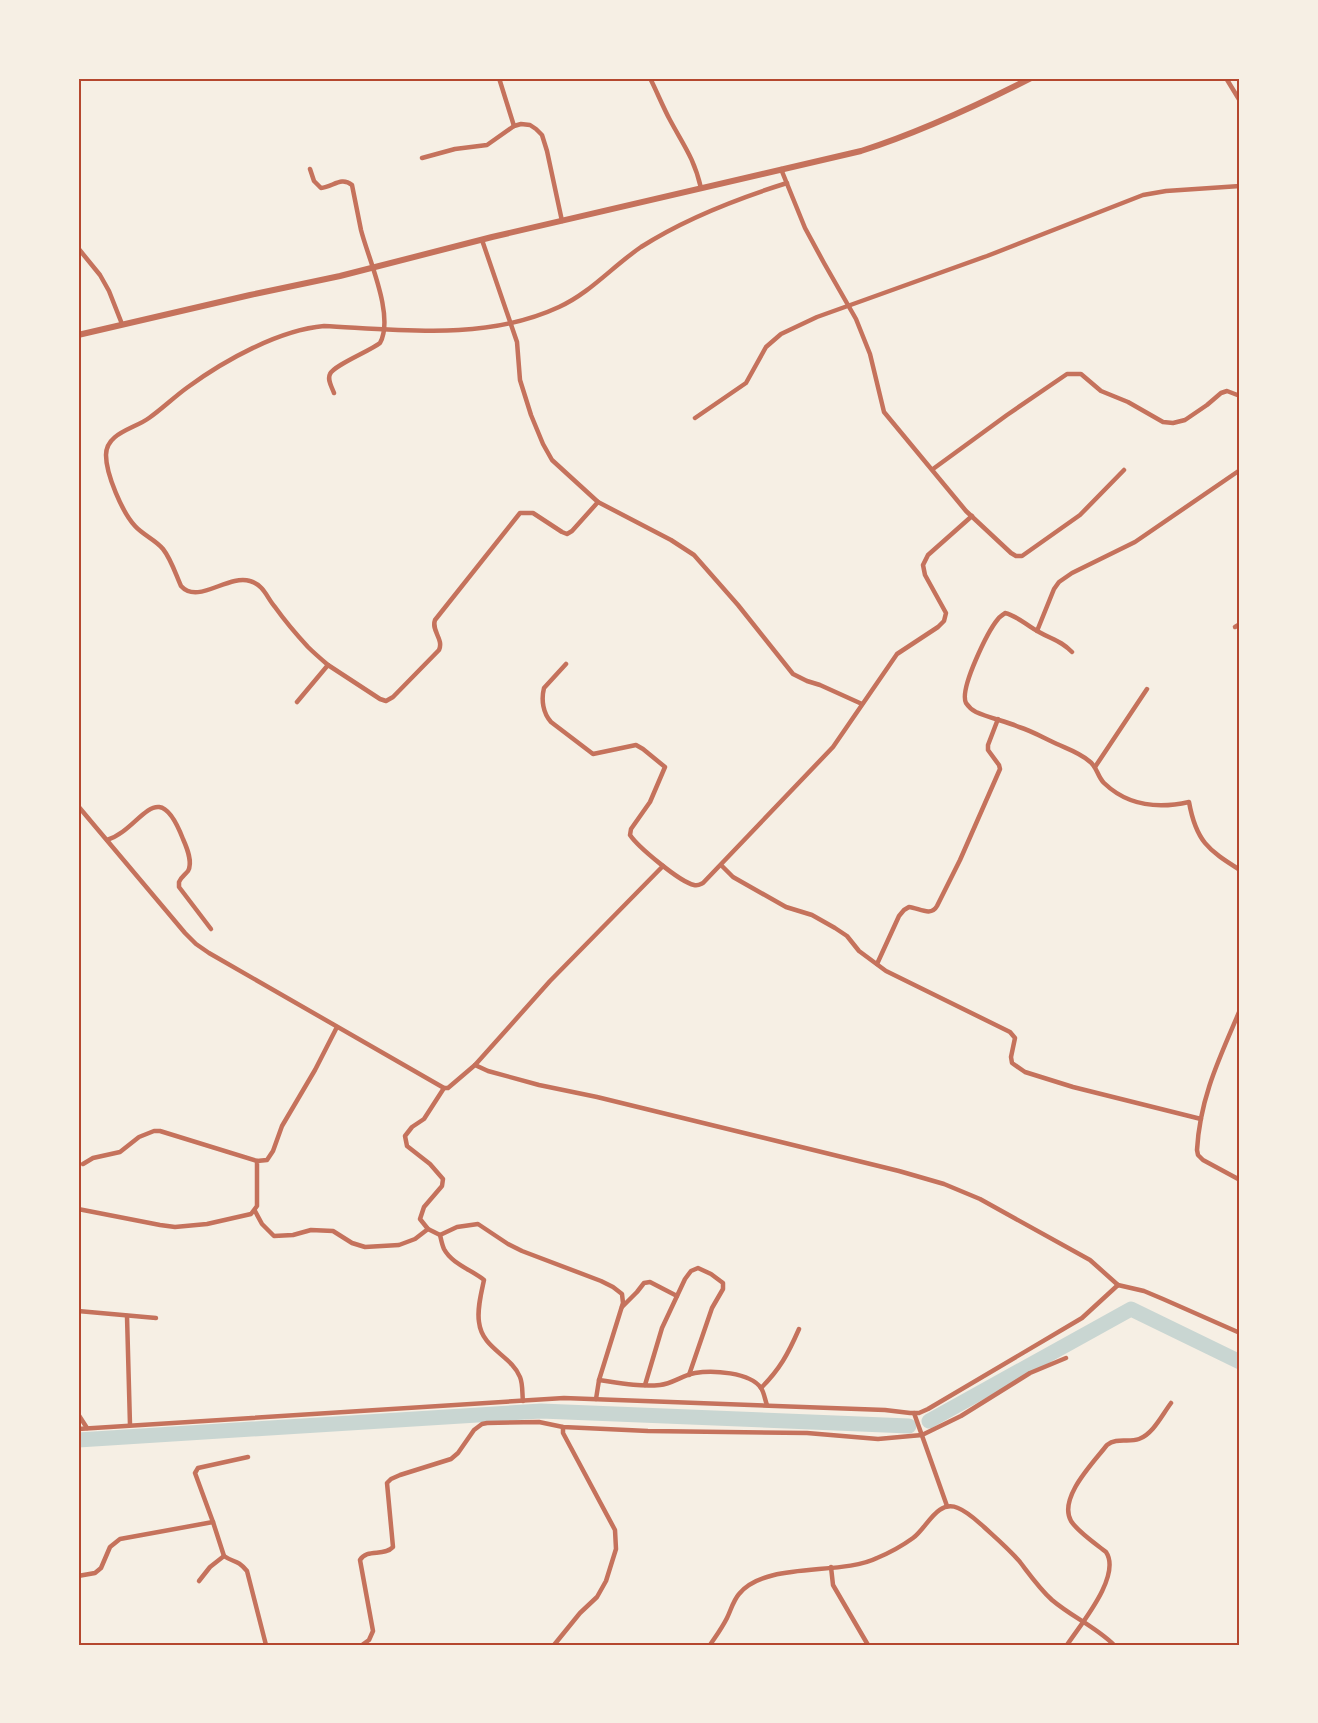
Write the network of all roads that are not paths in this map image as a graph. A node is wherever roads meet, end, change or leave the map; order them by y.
1 (499, 78) edge
2 (650, 78) edge
3 (1031, 78) edge
4 (1226, 78) edge
5 (1240, 101) edge
6 (514, 126) junction
7 (422, 158) dead end
8 (310, 169) dead end
9 (781, 169) junction
10 (787, 183) junction
11 (1240, 186) edge
12 (701, 188) junction
13 (562, 221) junction
14 (482, 240) junction
15 (78, 248) edge
16 (372, 268) junction
17 (849, 305) junction
18 (510, 322) junction
19 (122, 324) junction
20 (384, 329) junction
21 (78, 335) edge
22 (334, 393) dead end
23 (1240, 396) edge
24 (694, 418) dead end
25 (933, 469) junction
26 (1124, 470) dead end
27 (1240, 470) edge
28 (598, 502) junction
29 (972, 516) junction
30 (1036, 631) junction
31 (1072, 652) dead end
32 (566, 664) dead end
33 (328, 665) junction
34 (1147, 690) dead end
35 (297, 702) dead end
36 (862, 704) junction
37 (998, 719) junction
38 (1095, 767) junction
39 (78, 806) edge
40 (107, 840) junction
41 (721, 865) junction
42 (663, 866) junction
43 (1240, 870) edge
44 (211, 929) dead end
45 (877, 964) junction
46 (1240, 1010) edge
47 (337, 1027) junction
48 (476, 1065) junction
49 (444, 1088) junction
50 (1201, 1119) junction
51 (257, 1161) junction
52 (83, 1164) dead end
53 (1240, 1180) edge
54 (78, 1209) edge
55 (255, 1211) junction
56 (428, 1228) junction
57 (440, 1235) junction
58 (1118, 1285) junction
59 (677, 1296) junction
60 (622, 1307) junction
61 (78, 1311) edge
62 (127, 1316) junction
63 (156, 1318) dead end
64 (799, 1329) dead end
65 (1240, 1333) edge
66 (1066, 1358) dead end
67 (689, 1375) junction
68 (599, 1380) junction
69 (645, 1385) junction
70 (761, 1388) junction
71 (596, 1399) junction
72 (523, 1401) junction
73 (1171, 1403) dead end
74 (767, 1405) junction
75 (78, 1413) edge
76 (914, 1413) junction
77 (129, 1425) junction
78 (563, 1427) junction
79 (87, 1428) junction
80 (78, 1429) edge
81 (922, 1435) junction
82 (248, 1457) dead end
83 (947, 1506) junction
84 (213, 1522) junction
85 (224, 1556) junction
86 (831, 1567) junction
87 (78, 1576) edge
88 (199, 1581) dead end
89 (1084, 1621) junction
90 (266, 1645) edge
91 (362, 1645) edge
92 (554, 1645) edge
93 (710, 1645) edge
94 (868, 1645) edge
95 (1067, 1645) edge
96 (1114, 1645) edge

1 - 6 street
2 - 12 street
3 - 9 street
4 - 5 street
6 - 7 street
6 - 13 street
8 - 16 street
9 - 10 street
9 - 12 street
10 - 17 street
10 - 18 street
11 - 17 street
12 - 13 street
13 - 14 street
14 - 16 street
14 - 18 street
15 - 19 street
16 - 19 street
16 - 20 street
17 - 24 street
17 - 25 street
18 - 20 street
18 - 28 street
19 - 21 street
20 - 22 street
20 - 33 street
23 - 25 street
25 - 29 street
26 - 29 street
27 - 30 street
28 - 33 street
28 - 36 street
29 - 36 street
30 - 31 street
30 - 37 street
32 - 42 street
33 - 35 street
34 - 38 street
36 - 41 street
37 - 38 street
37 - 45 street
38 - 43 street
39 - 40 street
40 - 44 street
40 - 47 street
41 - 42 street
41 - 45 street
42 - 48 street
45 - 50 street
46 - 50 street
47 - 49 street
47 - 51 street
48 - 49 street
48 - 58 street
49 - 56 street
50 - 53 street
51 - 52 street
51 - 55 street
54 - 55 street
55 - 56 street
56 - 57 street
57 - 60 street
57 - 72 street
58 - 65 street
58 - 76 street
59 - 60 street
59 - 67 street
59 - 69 street
60 - 68 street
61 - 62 street
62 - 63 street
62 - 77 street
64 - 70 street
66 - 81 street
67 - 69 street
67 - 70 street
68 - 69 street
68 - 71 street
70 - 74 street
71 - 72 street
71 - 74 street
72 - 77 street
73 - 89 street
74 - 76 street
75 - 79 street
76 - 81 street
77 - 79 street
78 - 81 street
78 - 91 street
78 - 92 street
79 - 80 street
81 - 83 street
82 - 84 street
83 - 86 street
83 - 89 street
84 - 85 street
84 - 87 street
85 - 88 street
85 - 90 street
86 - 93 street
86 - 94 street
89 - 95 street
89 - 96 street

